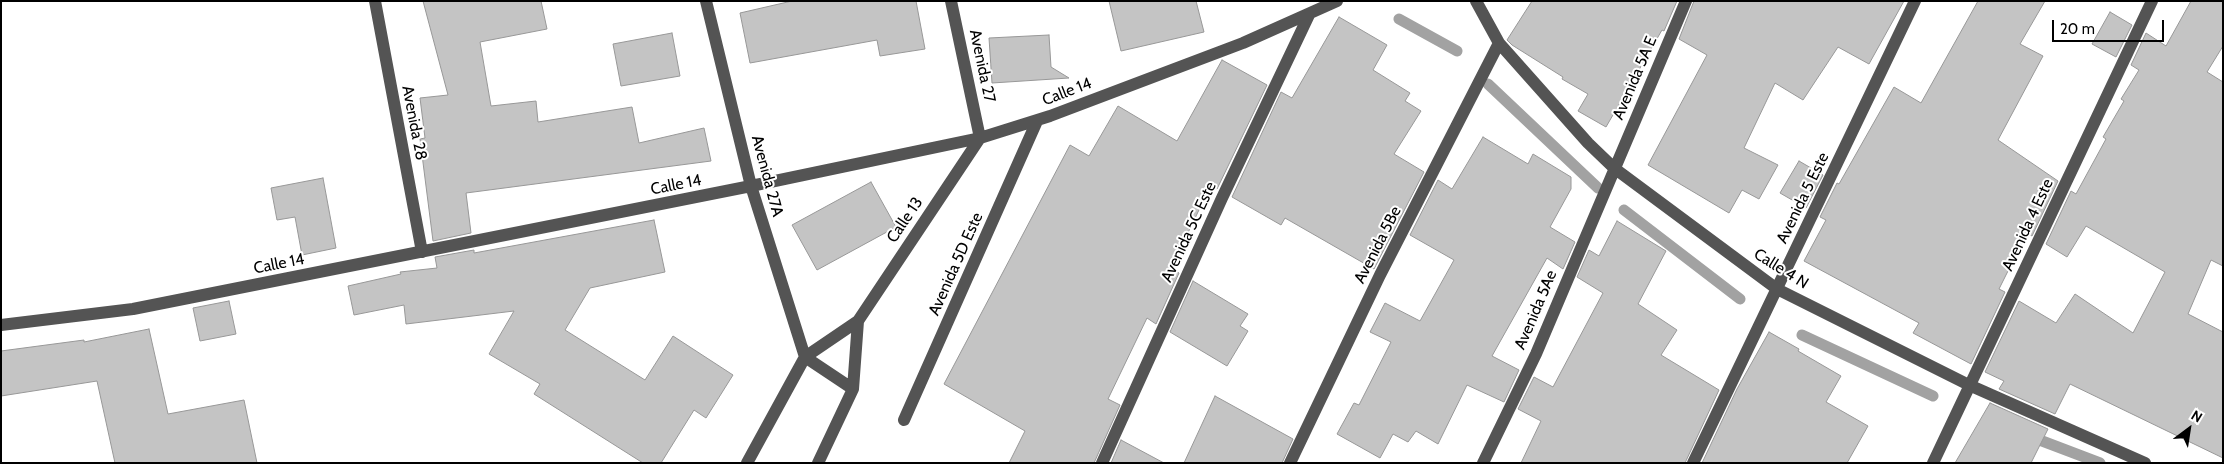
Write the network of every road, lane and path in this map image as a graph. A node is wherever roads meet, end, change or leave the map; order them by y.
1 (375, 1) edge
2 (706, 1) edge
3 (951, 1) edge
4 (1336, 1) edge
5 (1476, 1) edge
6 (1686, 1) edge
7 (1915, 1) edge
8 (2152, 1) edge
9 (1308, 15) junction
10 (1499, 44) junction
11 (1037, 121) junction
12 (980, 138) junction
13 (1614, 168) junction
14 (751, 186) junction
15 (422, 252) junction
16 (1777, 289) junction
17 (858, 321) junction
18 (1, 324) edge
19 (805, 356) junction
20 (1969, 386) junction
21 (853, 389) junction
22 (904, 420) dead end
23 (747, 463) edge
24 (818, 463) edge
25 (1102, 463) edge
26 (1290, 463) edge
27 (1484, 463) edge
28 (1693, 463) edge
29 (1933, 463) edge
30 (2145, 463) edge

1 - 15 street, Avenida 28
2 - 14 street, Avenida 27A
3 - 12 street, Avenida 27
4 - 9 street, Calle 14
5 - 10 street, Calle 4 N
6 - 13 street, Avenida 5A E
7 - 16 street, Avenida 5 Este
8 - 20 street, Avenida 4 Este
9 - 11 street, Calle 14
9 - 25 street, Avenida 5C Este
10 - 13 street, Calle 4 N
10 - 26 street, Avenida 5Be
11 - 12 street, Calle 14
11 - 22 street, Avenida 5D Este
12 - 14 street, Calle 14
12 - 17 street, Calle 13
13 - 16 street, Calle 4 N
13 - 27 street, Avenida 5Ae
14 - 15 street, Calle 14
14 - 19 street, Avenida 27A
15 - 18 street, Calle 14
16 - 20 street, Calle 4 N
16 - 28 street, Avenida 5 Este
17 - 19 street, Calle 13
17 - 21 street, Calle 13
19 - 21 street
19 - 23 street, Calle 13
20 - 29 street, Avenida 4 Este
20 - 30 street, Calle 4 N
21 - 24 street, Calle 13

